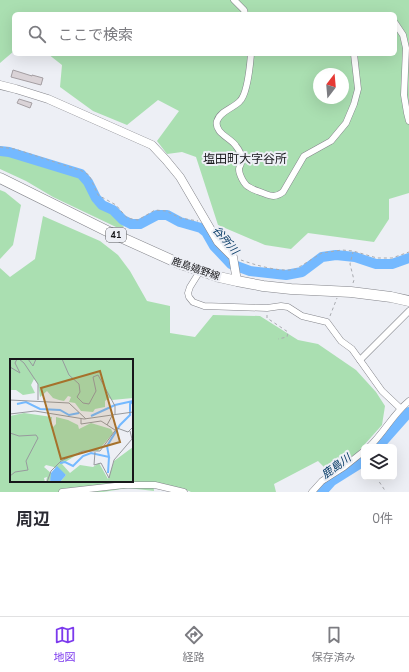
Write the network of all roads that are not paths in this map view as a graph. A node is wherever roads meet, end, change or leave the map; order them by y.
1 (234, 0) edge
2 (244, 12) edge
3 (397, 26) edge
4 (251, 56) edge
5 (354, 56) edge
6 (0, 86) edge
7 (409, 121) edge
8 (0, 178) edge
9 (200, 271) junction
10 (237, 281) junction
11 (409, 301) edge
12 (409, 311) edge
13 (360, 360) junction
14 (409, 401) edge
15 (400, 408) junction
16 (372, 444) edge
17 (361, 453) edge
18 (62, 492) edge
19 (184, 492) edge
20 (312, 492) edge

1 - 2 street
3 - 7 street
4 - 5 street
6 - 10 street
8 - 9 main road, 鹿島嬉野線 / 41
9 - 10 main road, 鹿島嬉野線 / 41
9 - 13 street
10 - 11 main road, 鹿島嬉野線 / 41
12 - 13 street
13 - 15 street
14 - 15 street
15 - 16 street
17 - 20 street
18 - 19 street

